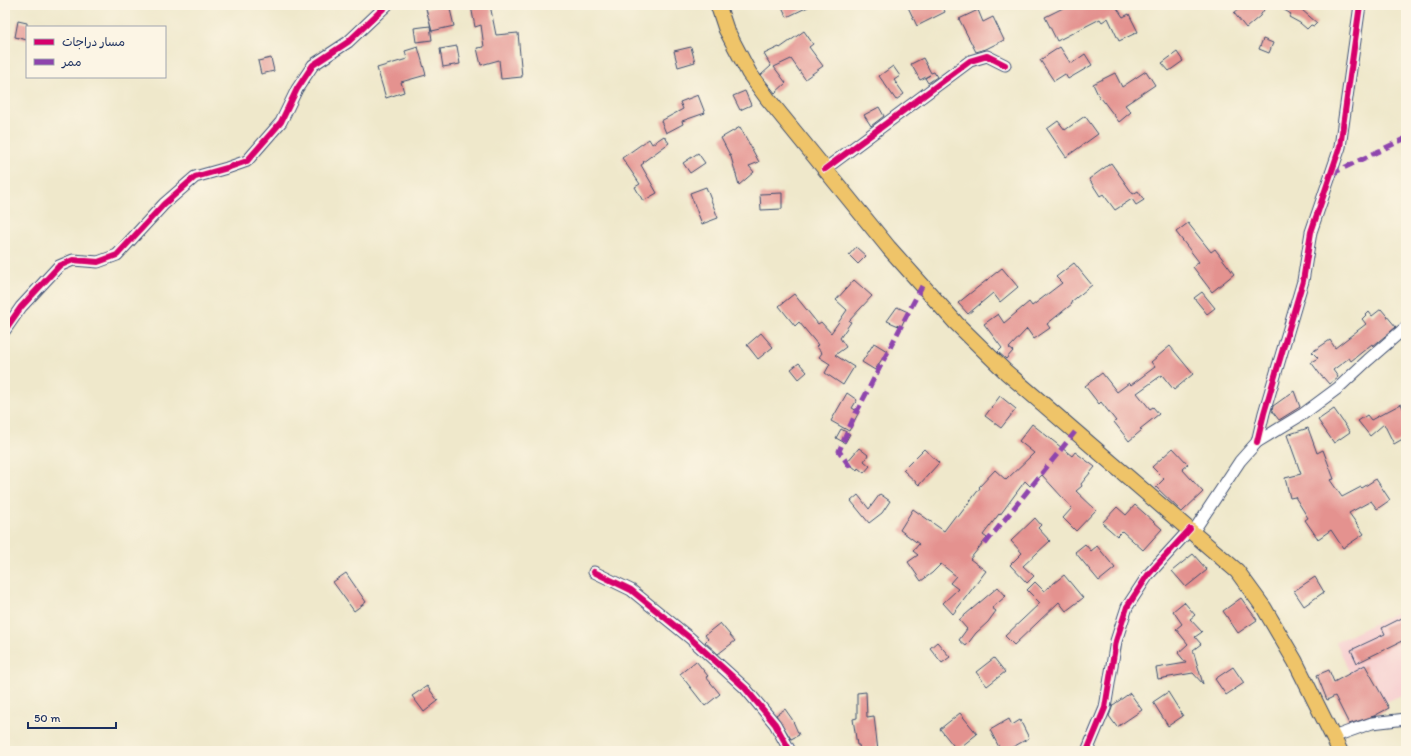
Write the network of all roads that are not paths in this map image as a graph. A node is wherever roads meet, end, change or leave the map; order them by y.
1 (387, 5) edge
2 (718, 5) edge
3 (1360, 5) edge
4 (1005, 65) dead end
5 (825, 169) junction
6 (1406, 327) edge
7 (5, 330) edge
8 (1257, 442) junction
9 (1191, 531) junction
10 (594, 572) dead end
11 (1406, 719) edge
12 (1333, 737) junction
13 (790, 751) edge
14 (1087, 751) edge
15 (1340, 751) edge

1 - 7 street
2 - 5 main road
3 - 8 street
4 - 5 street
5 - 9 main road
6 - 8 street
8 - 9 street
9 - 12 main road
9 - 14 street
10 - 13 street
11 - 12 street
12 - 15 main road

